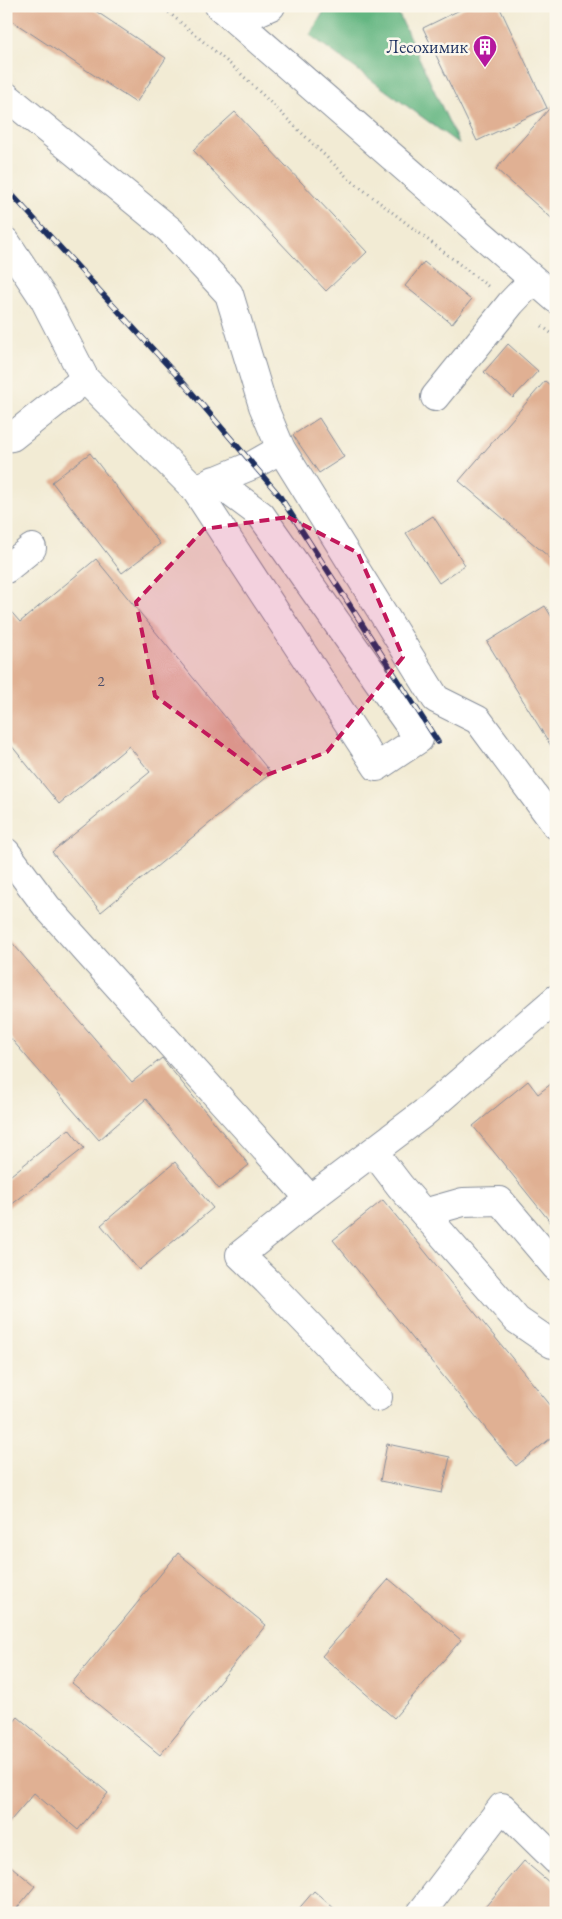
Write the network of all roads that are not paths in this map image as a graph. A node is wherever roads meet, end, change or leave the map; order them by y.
1 (271, 6) edge
2 (228, 14) edge
3 (6, 96) edge
4 (6, 242) edge
5 (533, 280) junction
6 (556, 299) edge
7 (85, 379) junction
8 (435, 397) dead end
9 (6, 438) edge
10 (281, 449) junction
11 (205, 485) junction
12 (32, 548) dead end
13 (6, 568) edge
14 (556, 825) edge
15 (6, 852) edge
16 (556, 999) edge
17 (374, 1152) junction
18 (310, 1200) junction
19 (424, 1213) junction
20 (556, 1267) edge
21 (556, 1341) edge
22 (378, 1397) dead end
23 (556, 1860) edge
24 (421, 1913) edge

1 - 2 street
2 - 5 street
3 - 10 street
4 - 7 street
5 - 6 street
5 - 8 street
7 - 9 street
7 - 11 street
10 - 11 street
10 - 14 street
11 - 11 street
12 - 13 street
15 - 18 street
16 - 17 street
17 - 18 street
17 - 19 street
18 - 22 street
19 - 20 street
19 - 21 street
23 - 24 street

